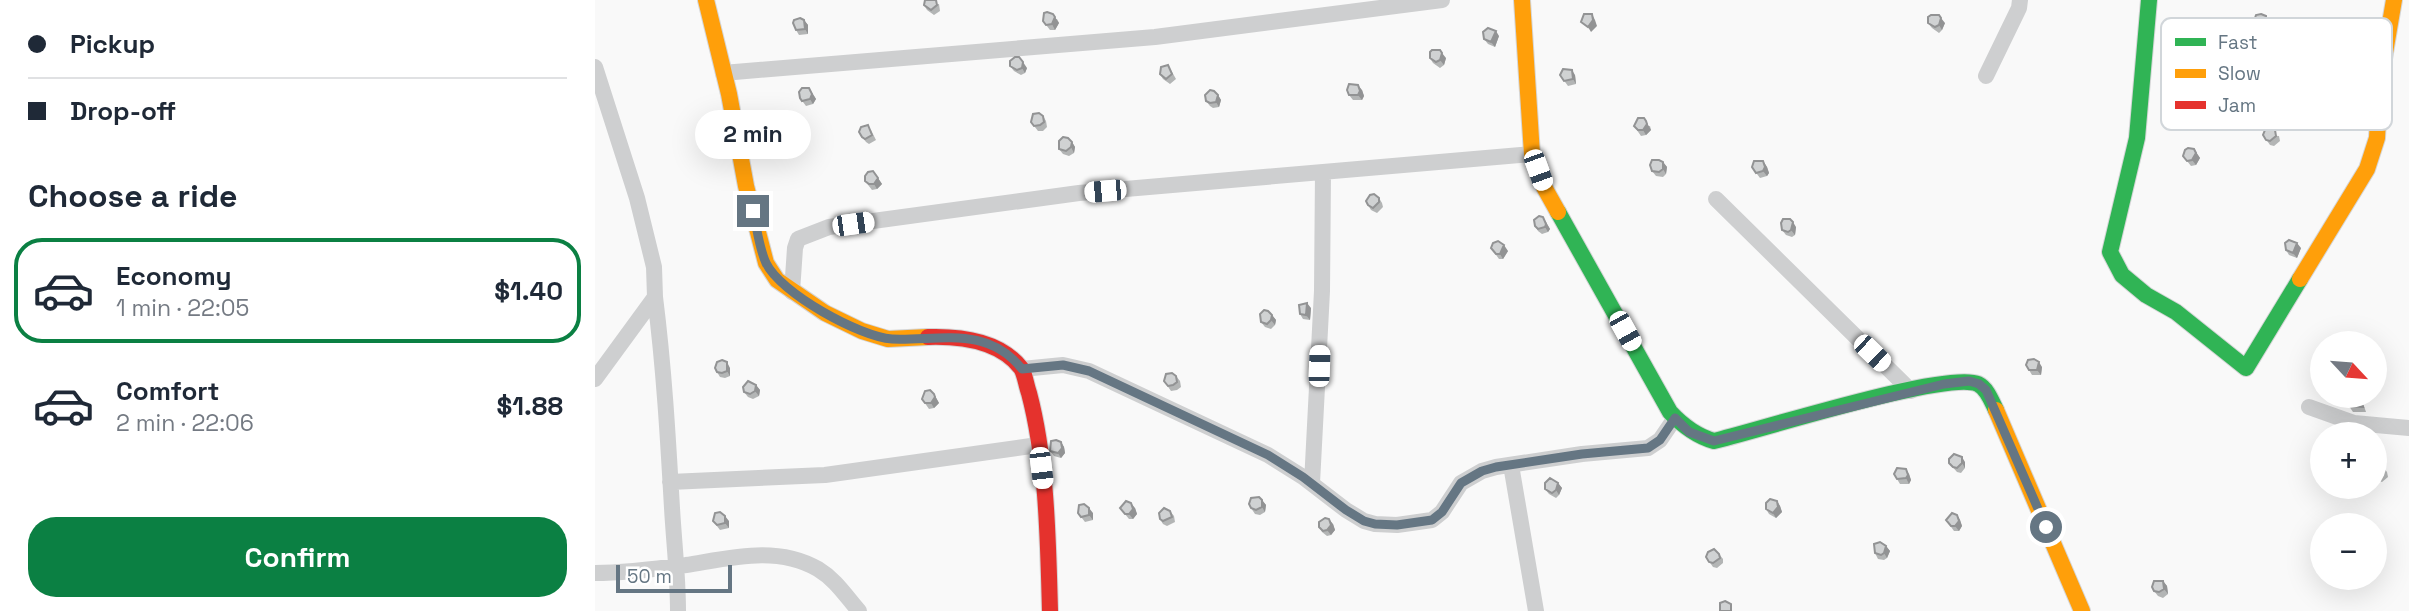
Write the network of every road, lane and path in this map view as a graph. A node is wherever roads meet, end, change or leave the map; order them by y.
1 (706, 0) edge
2 (1442, 0) edge
3 (1522, 0) edge
4 (2020, 0) edge
5 (2148, 0) edge
6 (2394, 0) edge
7 (2391, 18) edge
8 (595, 67) edge
9 (723, 73) junction
10 (1986, 76) dead end
11 (2377, 130) edge
12 (1532, 154) junction
13 (1323, 172) junction
14 (1716, 199) dead end
15 (792, 292) junction
16 (655, 298) junction
17 (1022, 369) junction
18 (595, 379) edge
19 (1911, 391) junction
20 (2309, 407) dead end
21 (1675, 418) junction
22 (2409, 428) edge
23 (1038, 446) junction
24 (1510, 465) junction
25 (670, 481) junction
26 (1312, 483) junction
27 (678, 566) junction
28 (595, 573) edge
29 (678, 611) edge
30 (859, 611) edge
31 (1050, 611) edge
32 (1536, 611) edge
33 (2082, 611) edge

1 - 9 street
2 - 9 street
3 - 12 street
4 - 10 street
5 - 11 street
6 - 7 street
8 - 16 street
9 - 15 street
12 - 13 street
12 - 21 street
13 - 15 street
13 - 26 street
14 - 19 street
15 - 17 street
16 - 18 street
16 - 25 street
17 - 23 street
17 - 26 street
19 - 21 street
19 - 33 street
20 - 22 street
21 - 24 street
23 - 25 street
23 - 31 street
24 - 26 street
24 - 32 street
25 - 27 street
27 - 28 street
27 - 29 street
27 - 30 street

